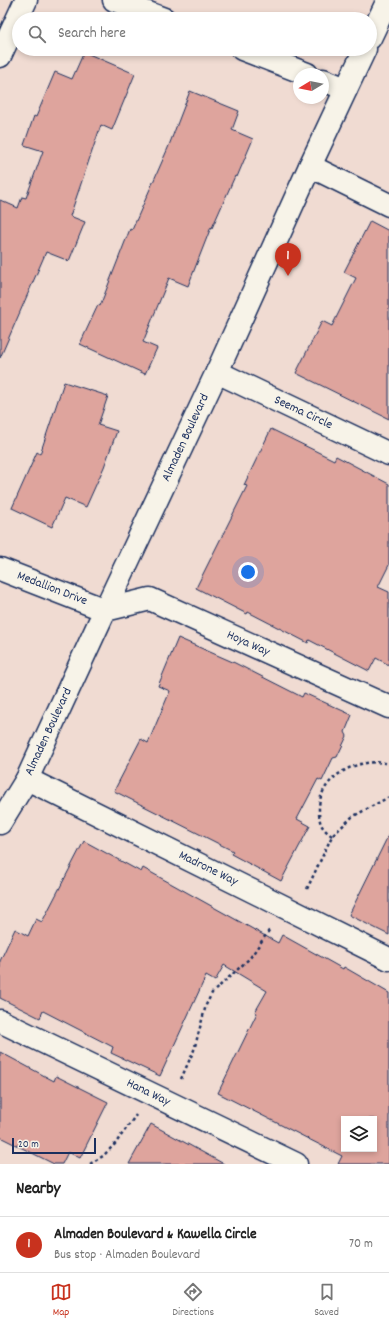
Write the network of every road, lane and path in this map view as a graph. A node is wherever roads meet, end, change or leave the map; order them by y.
1 (26, 0) edge
2 (114, 0) edge
3 (388, 0) edge
4 (20, 12) edge
5 (146, 12) edge
6 (377, 23) edge
7 (12, 30) edge
8 (0, 56) edge
9 (260, 56) edge
10 (362, 56) edge
11 (293, 69) edge
12 (329, 82) edge
13 (346, 89) junction
14 (310, 166) junction
15 (389, 205) edge
16 (217, 372) junction
17 (389, 454) edge
18 (0, 569) edge
19 (105, 610) junction
20 (389, 707) edge
21 (389, 764) edge
22 (27, 779) junction
23 (389, 797) edge
24 (0, 824) edge
25 (332, 836) junction
26 (290, 910) junction
27 (389, 959) edge
28 (0, 1021) edge
29 (160, 1098) junction
30 (90, 1164) edge
31 (296, 1164) edge

1 - 4 street
2 - 5 street
3 - 6 street
7 - 8 street
9 - 11 street
10 - 13 street, Almaden Boulevard
12 - 13 street
13 - 14 street, Almaden Boulevard
14 - 15 street
14 - 16 street, Almaden Boulevard
16 - 17 street, Seema Circle
16 - 19 street, Almaden Boulevard
18 - 19 street, Medallion Drive
19 - 20 street, Hoya Way
19 - 22 street, Almaden Boulevard
21 - 25 path
22 - 24 street, Almaden Boulevard
22 - 26 street, Madrone Way
23 - 25 path
25 - 26 path
26 - 27 street, Madrone Way
26 - 29 path
28 - 29 street, Hana Way
29 - 30 path
29 - 31 street, Hana Way

